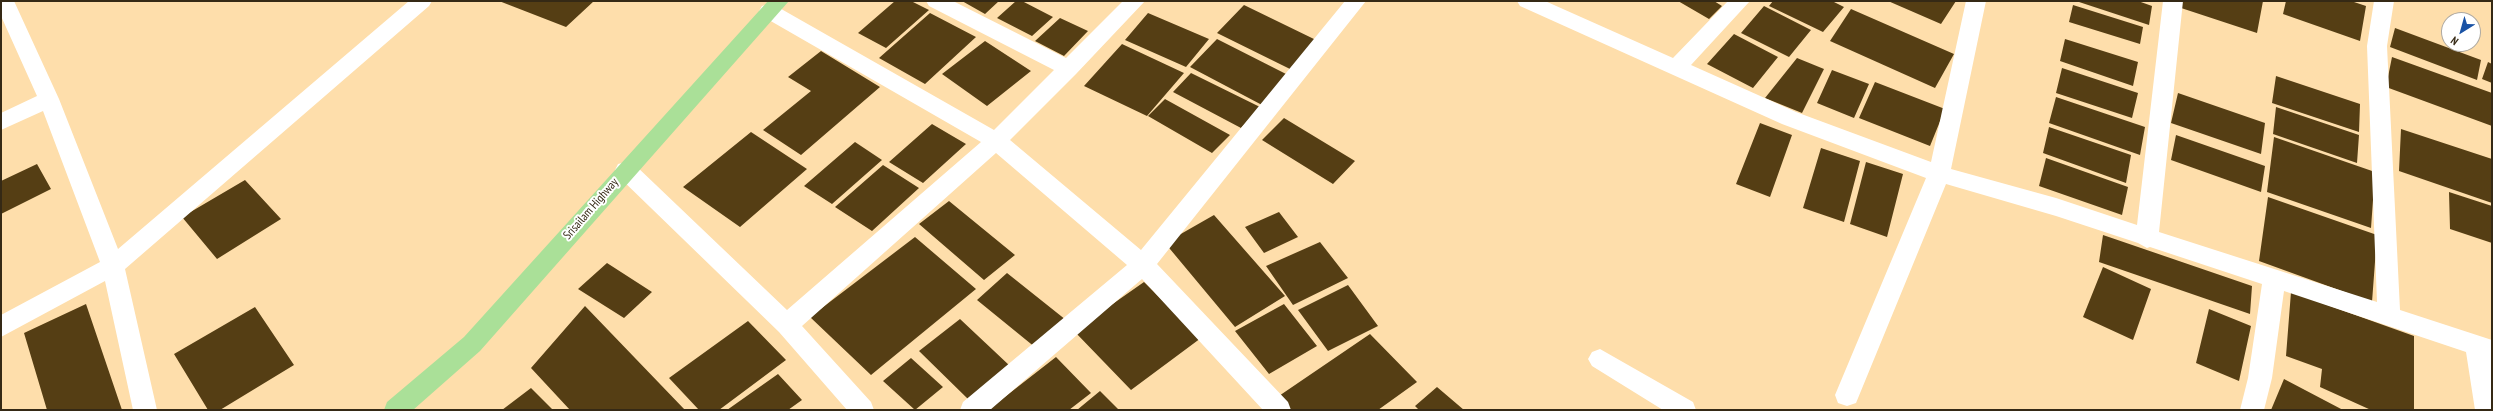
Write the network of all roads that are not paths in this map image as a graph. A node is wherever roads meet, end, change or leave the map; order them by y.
1 (4, 1) edge
2 (422, 1) edge
3 (936, 1) edge
4 (1135, 1) edge
5 (1356, 1) edge
6 (1527, 1) edge
7 (1740, 1) edge
8 (1976, 1) edge
9 (2172, 1) edge
10 (2384, 1) edge
11 (774, 6) edge
12 (1676, 68) junction
13 (1069, 69) junction
14 (49, 99) junction
15 (1, 122) edge
16 (996, 140) junction
17 (626, 170) junction
18 (1939, 174) junction
19 (2147, 239) junction
20 (1143, 265) junction
21 (113, 266) junction
22 (2274, 279) junction
23 (2389, 317) junction
24 (788, 325) junction
25 (1, 327) edge
26 (2484, 347) edge
27 (1600, 359) dead end
28 (1847, 395) dead end
29 (145, 410) edge
30 (396, 410) edge
31 (862, 410) edge
32 (972, 410) edge
33 (1279, 410) edge
34 (1684, 410) edge
35 (2252, 410) edge
36 (2487, 410) edge

1 - 14 street
2 - 21 street
3 - 13 street
4 - 13 street
5 - 20 street
6 - 12 street
7 - 12 street
8 - 18 street
9 - 19 street
10 - 23 street
11 - 16 street
11 - 17 highway, Srisailam Highway
12 - 18 street
13 - 16 street
14 - 15 street
14 - 21 street
16 - 20 street
16 - 24 street
17 - 24 street
17 - 30 highway, Srisailam Highway
18 - 19 street
18 - 28 street
19 - 22 street
20 - 32 street
20 - 33 street
21 - 25 street
21 - 29 street
22 - 23 street
22 - 35 street
23 - 26 street
24 - 31 street
26 - 36 street
27 - 34 street

